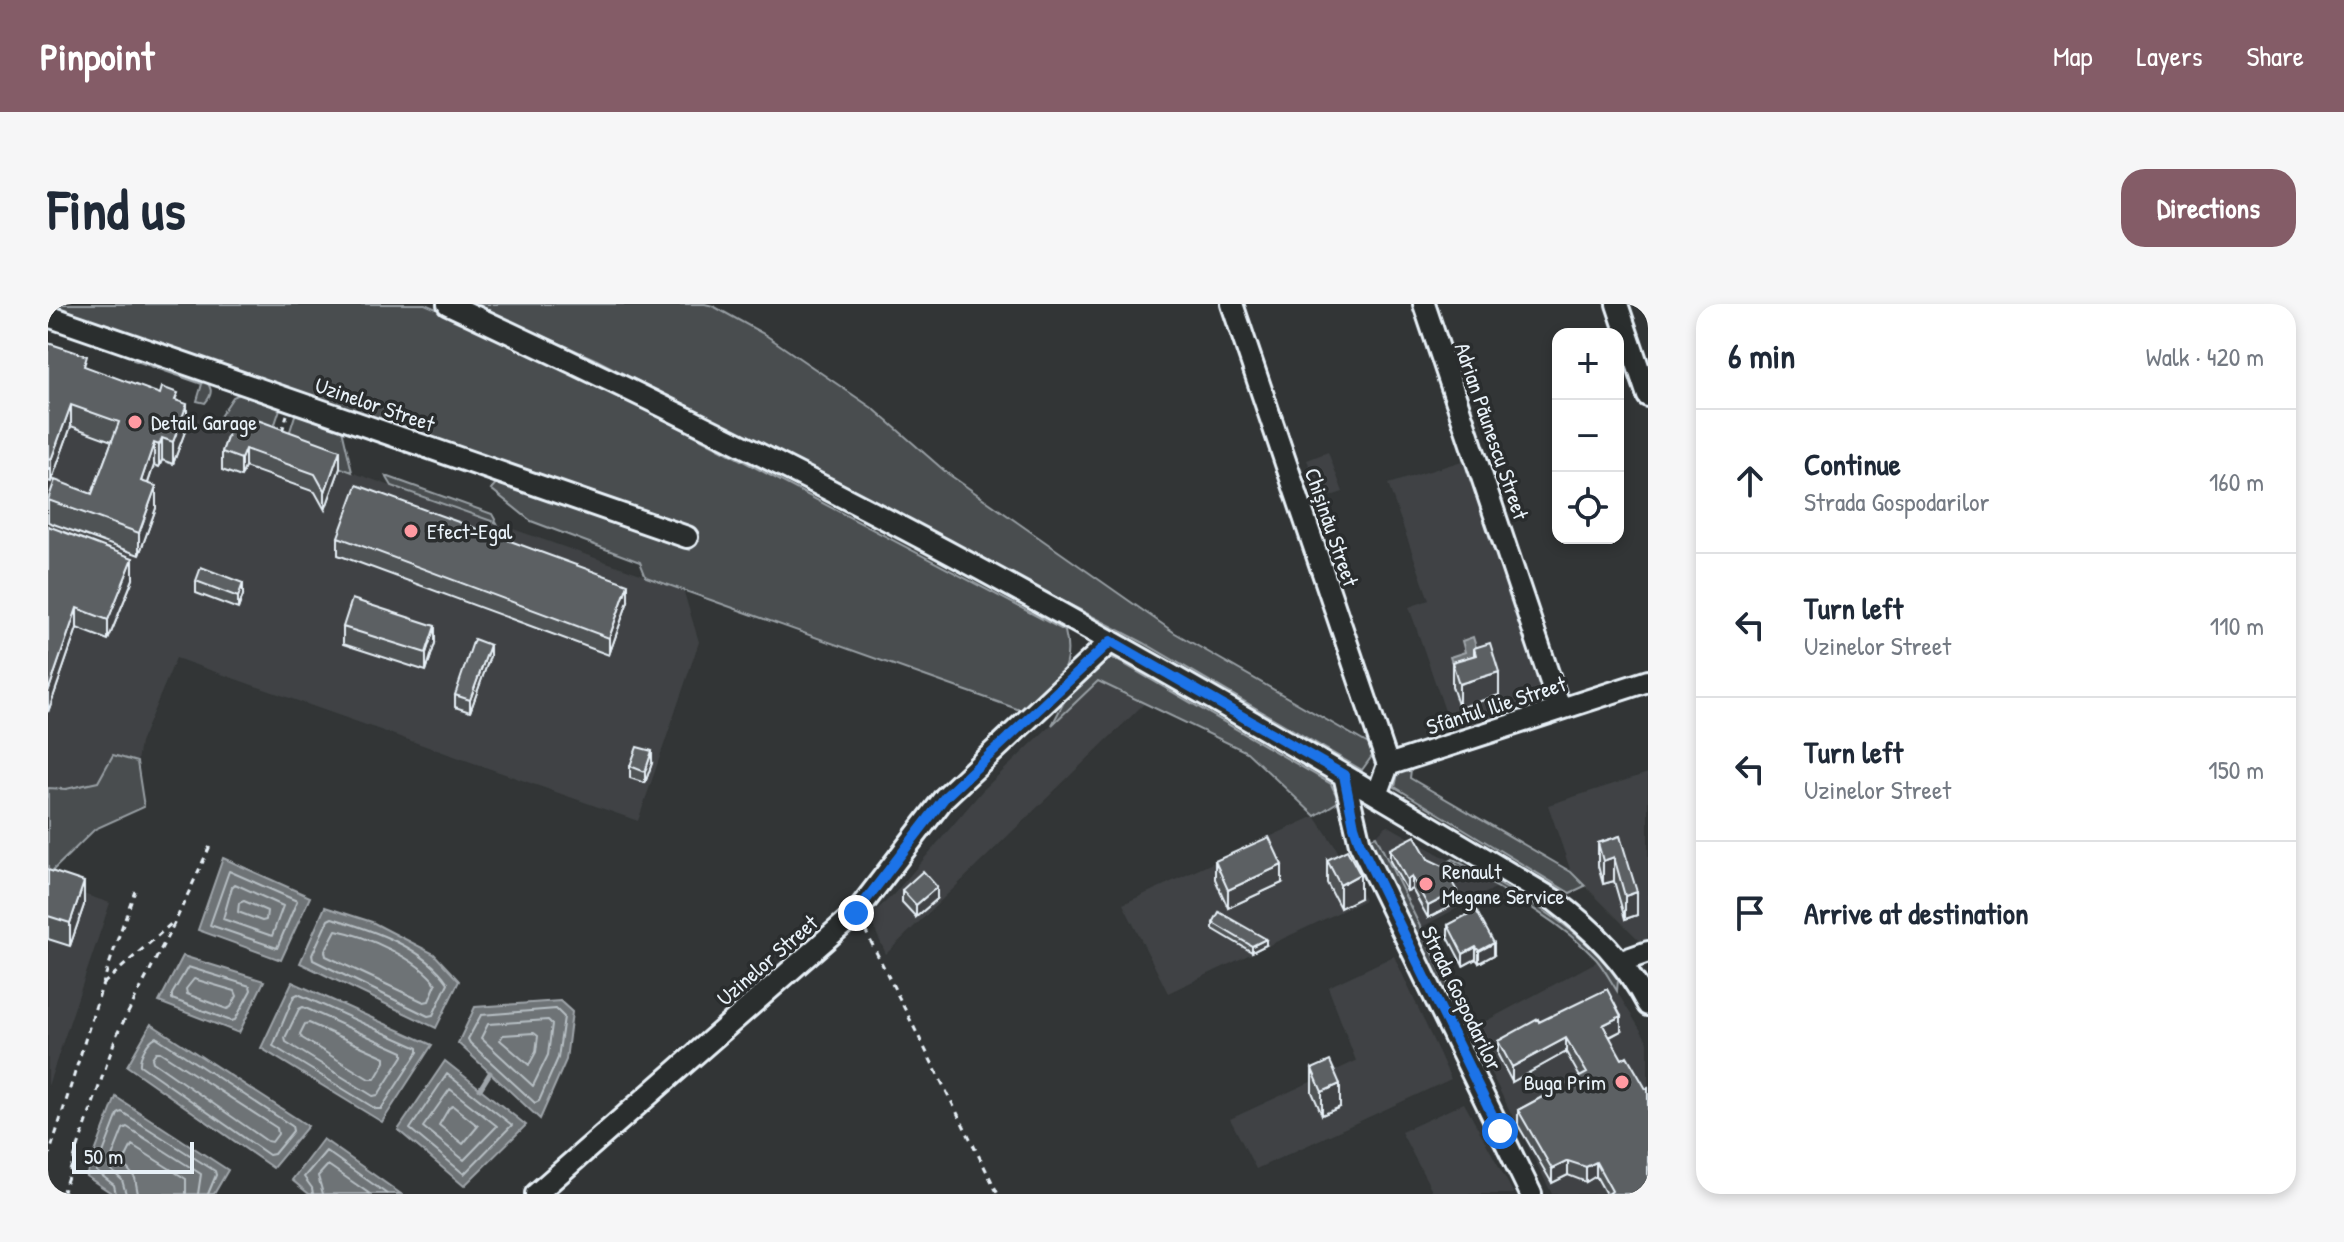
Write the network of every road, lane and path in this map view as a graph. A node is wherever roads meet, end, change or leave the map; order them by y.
1 (448, 304) edge
2 (1232, 304) edge
3 (1424, 304) edge
4 (1617, 304) edge
5 (48, 316) edge
6 (1648, 396) edge
7 (293, 401) junction
8 (282, 430) edge
9 (687, 537) dead end
10 (1111, 641) junction
11 (1648, 681) edge
12 (1560, 709) junction
13 (1388, 765) junction
14 (1344, 775) junction
15 (1377, 795) junction
16 (210, 846) dead end
17 (135, 891) dead end
18 (856, 913) junction
19 (176, 920) junction
20 (1648, 952) edge
21 (1622, 961) junction
22 (103, 984) junction
23 (1648, 1005) edge
24 (48, 1158) edge
25 (62, 1194) edge
26 (536, 1194) edge
27 (998, 1194) edge
28 (1531, 1194) edge

1 - 10 street
2 - 13 street, Chișinău Street
3 - 12 street, Adrian Păunescu Street
4 - 6 street
5 - 7 street, Uzinelor Street
7 - 8 path
7 - 9 street, Uzinelor Street
10 - 14 street
10 - 18 street, Uzinelor Street
11 - 12 street, Sfântul Ilie Street
12 - 13 street, Sfântul Ilie Street
13 - 15 street
14 - 15 street
14 - 28 street, Strada Gospodarilor
15 - 21 street
16 - 19 path
17 - 22 path
18 - 26 street, Uzinelor Street
18 - 27 path
19 - 22 path
19 - 25 path
20 - 21 street
21 - 23 street
22 - 24 path

